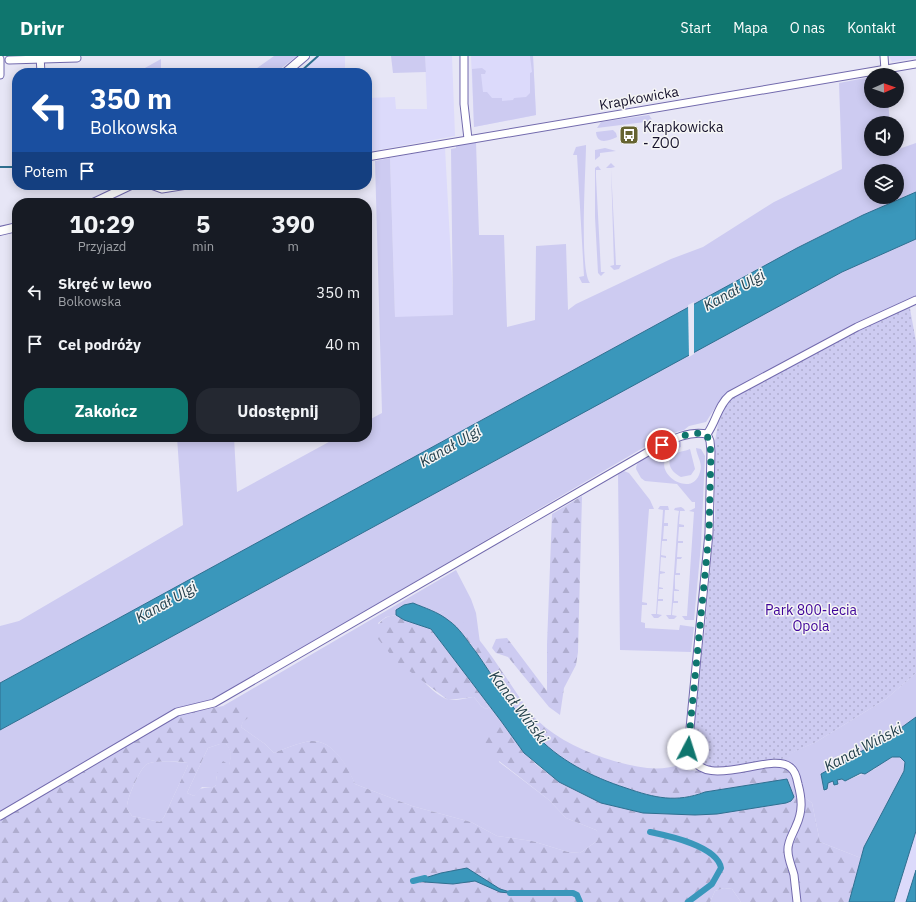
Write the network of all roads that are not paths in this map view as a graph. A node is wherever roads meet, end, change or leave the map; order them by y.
1 (305, 56) edge
2 (464, 56) edge
3 (884, 56) edge
4 (40, 58) edge
5 (77, 58) dead end
6 (0, 59) edge
7 (9, 60) dead end
8 (916, 64) edge
9 (41, 68) edge
10 (291, 68) edge
11 (885, 68) edge
12 (895, 68) edge
13 (864, 73) edge
14 (0, 75) edge
15 (468, 139) junction
16 (372, 155) edge
17 (120, 190) edge
18 (104, 198) edge
19 (12, 228) edge
20 (0, 231) edge
21 (916, 300) edge
22 (707, 434) junction
23 (0, 816) edge
24 (796, 902) edge

1 - 10 main road
2 - 15 street
3 - 11 street
4 - 5 street
4 - 7 street
4 - 9 street
6 - 14 street
8 - 12 street, Krapkowicka
13 - 15 street, Krapkowicka
15 - 16 street, Krapkowicka
17 - 18 main road
19 - 20 main road
21 - 22 street
22 - 23 street
22 - 24 street

